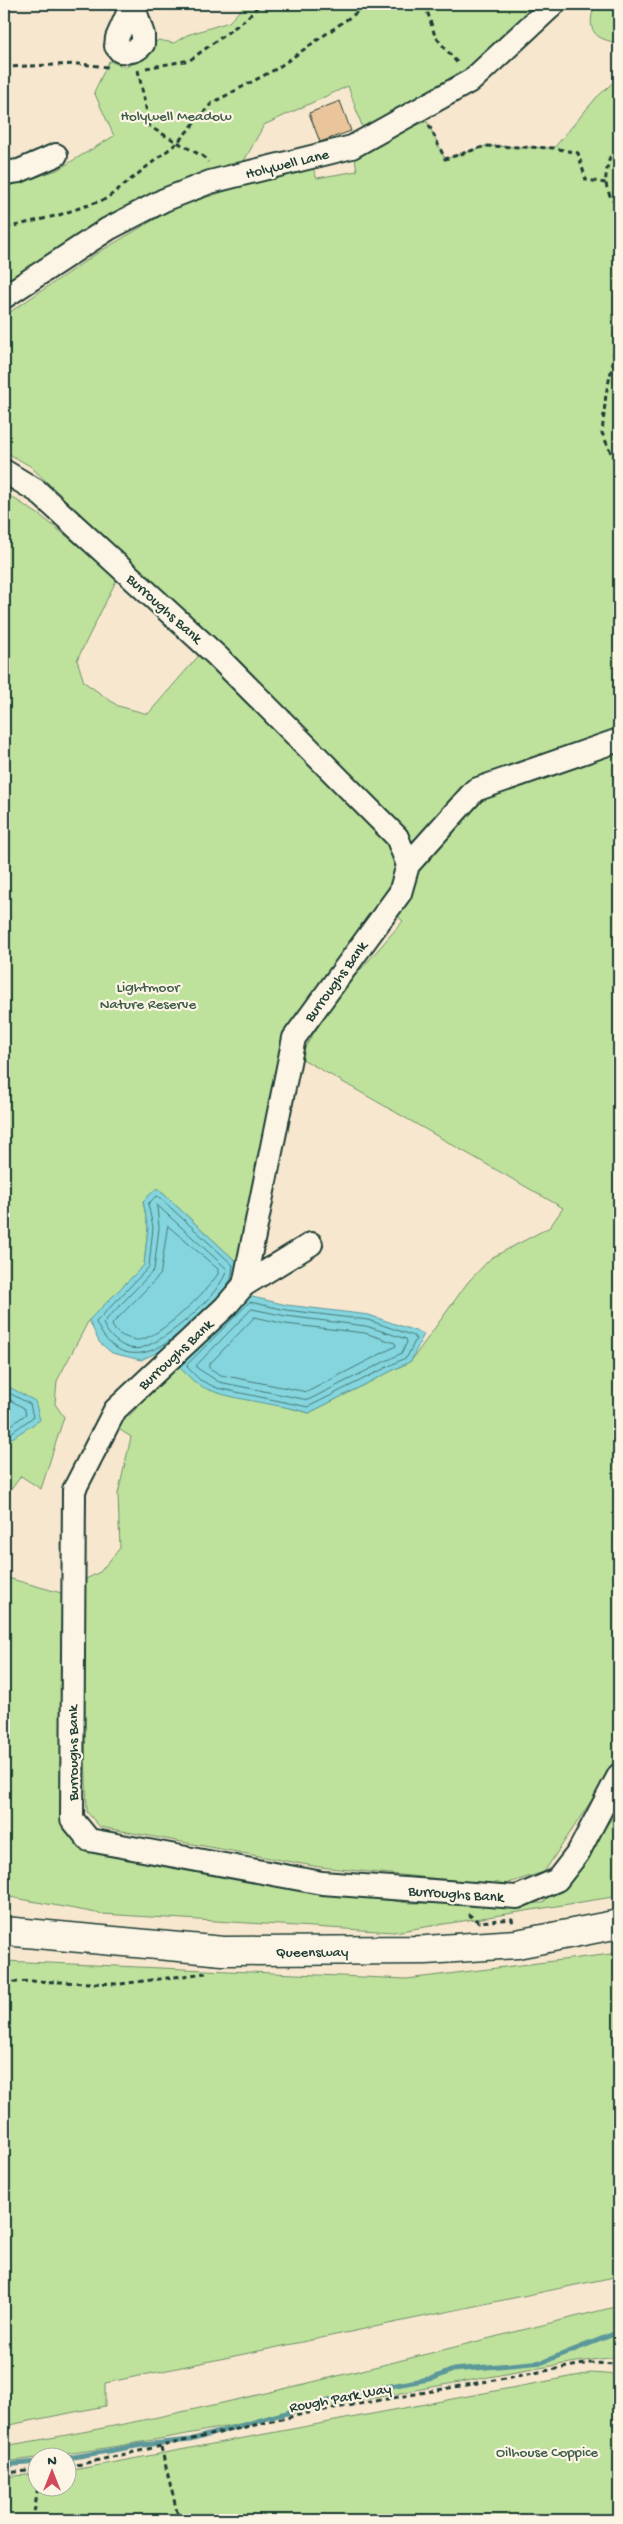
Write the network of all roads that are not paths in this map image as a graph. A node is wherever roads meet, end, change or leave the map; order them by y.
1 (554, 4) edge
2 (56, 155) dead end
3 (4, 173) edge
4 (4, 297) edge
5 (4, 471) edge
6 (619, 740) edge
7 (408, 865) junction
8 (311, 1244) dead end
9 (244, 1285) junction
10 (619, 1775) edge
11 (619, 1924) edge
12 (4, 1931) edge

1 - 4 street, Holywell Lane
2 - 3 street
5 - 7 street, Burroughs Bank
6 - 7 street
7 - 9 street, Burroughs Bank
8 - 9 street
9 - 10 street, Burroughs Bank
11 - 12 main road, Queensway

